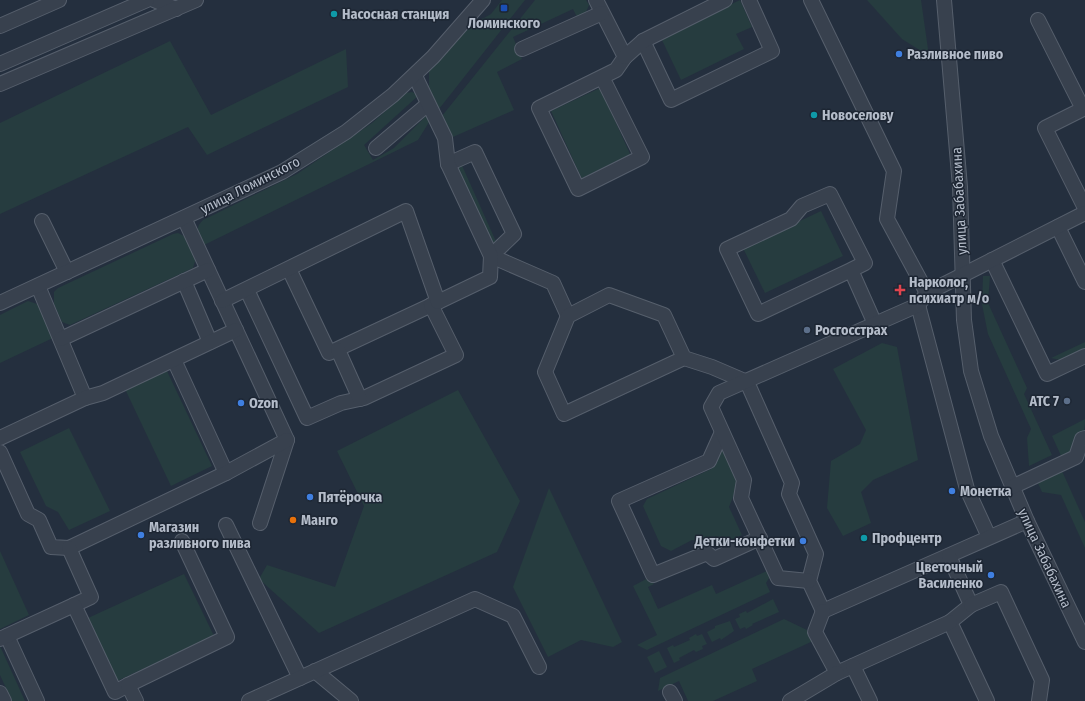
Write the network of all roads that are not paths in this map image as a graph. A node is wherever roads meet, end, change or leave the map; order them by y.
1 (59, 0) edge
2 (147, 0) edge
3 (154, 0) edge
4 (196, 0) edge
5 (483, 0) edge
6 (725, 0) edge
7 (749, 0) edge
8 (811, 0) edge
9 (944, 0) edge
10 (599, 6) edge
11 (176, 9) junction
12 (1038, 20) dead end
13 (0, 26) edge
14 (643, 41) junction
15 (522, 48) dead end
16 (625, 57) junction
17 (0, 64) edge
18 (414, 76) junction
19 (602, 77) junction
20 (0, 84) edge
21 (428, 104) junction
22 (376, 148) dead end
23 (448, 164) junction
24 (1085, 208) edge
25 (1085, 213) edge
26 (184, 218) junction
27 (42, 221) dead end
28 (1058, 227) junction
29 (491, 256) junction
30 (992, 260) junction
31 (208, 270) junction
32 (289, 270) junction
33 (851, 270) junction
34 (67, 272) junction
35 (962, 275) junction
36 (184, 281) junction
37 (1085, 282) edge
38 (38, 286) junction
39 (248, 290) junction
40 (923, 299) junction
41 (222, 301) junction
42 (0, 303) edge
43 (434, 304) junction
44 (568, 316) junction
45 (875, 324) junction
46 (236, 330) junction
47 (61, 340) junction
48 (210, 342) junction
49 (338, 350) junction
50 (1085, 356) edge
51 (684, 358) junction
52 (174, 360) junction
53 (747, 382) junction
54 (85, 398) junction
55 (360, 399) junction
56 (722, 432) junction
57 (0, 438) edge
58 (1085, 438) edge
59 (287, 440) junction
60 (0, 452) edge
61 (226, 473) junction
62 (1012, 487) junction
63 (1027, 521) junction
64 (260, 523) dead end
65 (226, 525) dead end
66 (989, 537) junction
67 (760, 538) junction
68 (182, 541) dead end
69 (69, 548) junction
70 (949, 556) junction
71 (809, 581) junction
72 (74, 604) junction
73 (971, 605) junction
74 (823, 611) junction
75 (950, 622) junction
76 (3, 638) edge
77 (1085, 642) edge
78 (853, 666) junction
79 (539, 668) dead end
80 (316, 671) junction
81 (837, 673) junction
82 (300, 678) junction
83 (128, 685) junction
84 (0, 693) edge
85 (4, 701) edge
86 (37, 701) edge
87 (136, 701) edge
88 (249, 701) edge
89 (351, 701) edge
90 (790, 701) edge
91 (870, 701) edge
92 (987, 701) edge
93 (1039, 701) edge

1 - 13 street
2 - 17 street
3 - 11 street
4 - 11 street
5 - 18 street, улица Ломинского
6 - 14 street
7 - 14 street
8 - 40 street
9 - 35 street, улица Забабахина
10 - 15 street
10 - 16 street
11 - 20 street
12 - 24 street
14 - 16 street
16 - 19 street
18 - 21 street
18 - 26 street, улица Ломинского
19 - 19 street
21 - 22 street
21 - 23 street
23 - 29 street
23 - 29 street
25 - 28 street
26 - 31 street
26 - 34 street, улица Ломинского
27 - 34 street
28 - 30 street
28 - 37 street
29 - 43 street
29 - 44 street
30 - 35 street
30 - 50 street
31 - 36 street
31 - 41 street
32 - 39 street
32 - 43 street
32 - 49 street
33 - 33 street
33 - 45 street
34 - 38 street, улица Ломинского
35 - 40 street
35 - 62 street, улица Забабахина
36 - 47 street
36 - 48 street
38 - 42 street, улица Ломинского
38 - 47 street
39 - 41 street
39 - 55 street
40 - 45 street
40 - 66 street
41 - 46 street
43 - 49 street
43 - 55 street
44 - 51 street
44 - 51 street
45 - 53 street
46 - 48 street
46 - 59 street
47 - 54 street
48 - 52 street
49 - 55 street
51 - 53 street
52 - 54 street
52 - 61 street
53 - 56 street
53 - 71 street
54 - 57 street
56 - 67 street
56 - 67 street
58 - 62 street
59 - 61 street
59 - 64 street
60 - 69 street
61 - 69 street
62 - 63 street, улица Забабахина
63 - 66 street
63 - 77 street, улица Забабахина
65 - 82 street
66 - 70 street
67 - 71 street
68 - 83 street
69 - 72 street
70 - 73 street
70 - 74 street
71 - 74 street
72 - 76 street
72 - 83 street
73 - 75 street
73 - 93 street
74 - 81 street
75 - 78 street
75 - 92 street
76 - 86 street
78 - 81 street
78 - 91 street
79 - 80 street
80 - 82 street
80 - 89 street
81 - 90 street
82 - 88 street
83 - 87 street
84 - 85 street

